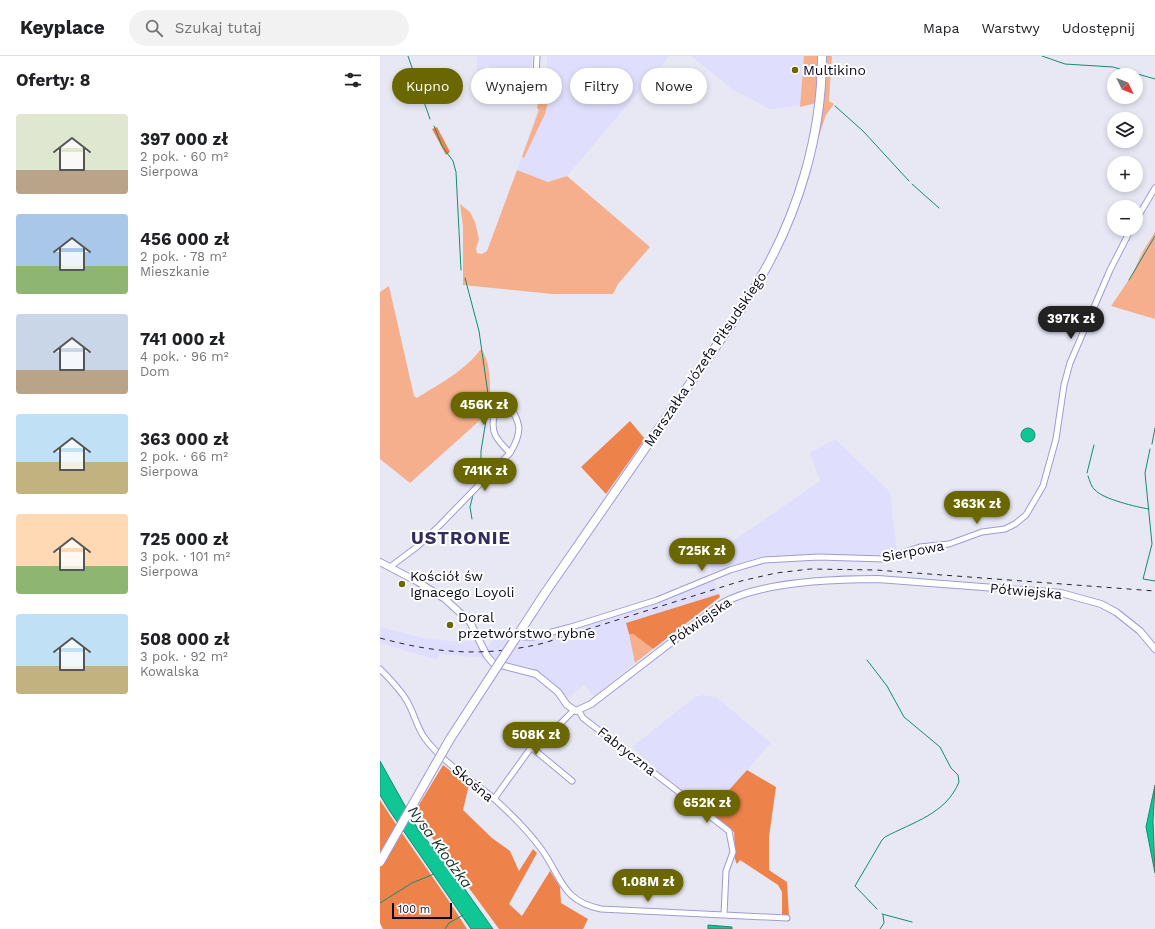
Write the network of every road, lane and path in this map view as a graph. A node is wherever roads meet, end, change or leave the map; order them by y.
1 (537, 56) edge
2 (822, 57) edge
3 (536, 68) edge
4 (1155, 188) edge
5 (1143, 208) edge
6 (1127, 236) edge
7 (510, 452) junction
8 (380, 562) edge
9 (390, 567) junction
10 (524, 637) dead end
11 (1155, 649) edge
12 (380, 669) edge
13 (576, 711) junction
14 (531, 747) junction
15 (572, 781) dead end
16 (494, 799) junction
17 (380, 862) edge
18 (724, 915) junction
19 (787, 918) dead end

1 - 3 street
2 - 17 highway, Marszałka Józefa Piłsudskiego, bridge
4 - 5 street
6 - 10 street, Sierpowa
7 - 7 street
7 - 9 street
8 - 9 street
9 - 13 street
11 - 13 street, Półwiejska
12 - 16 street, Skośna
13 - 14 street
13 - 18 street, Fabryczna
14 - 15 street
14 - 16 street
16 - 18 street, Skośna
18 - 19 street

